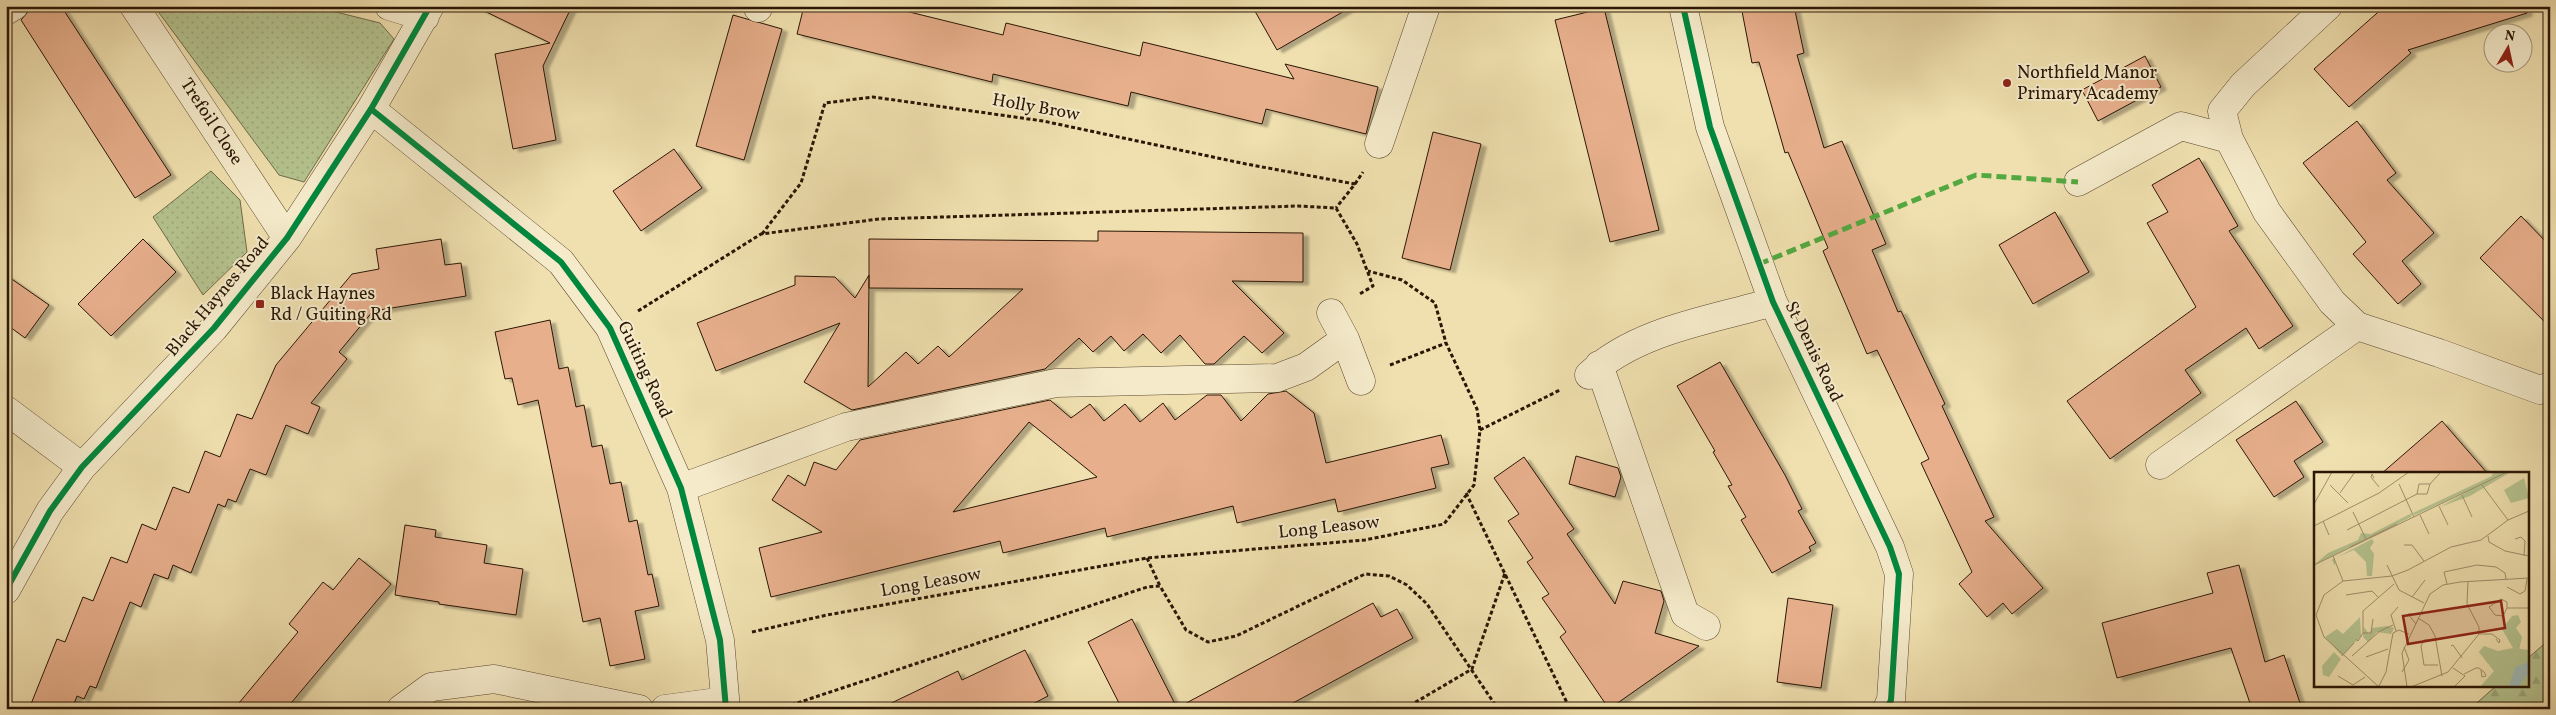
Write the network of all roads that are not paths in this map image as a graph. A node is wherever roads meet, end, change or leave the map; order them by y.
1 (14, 6) edge
2 (134, 6) edge
3 (389, 6) edge
4 (1426, 6) edge
5 (1683, 6) edge
6 (2328, 6) edge
7 (6, 12) edge
8 (427, 12) edge
9 (371, 109) junction
10 (2229, 139) junction
11 (1379, 144) dead end
12 (2078, 182) dead end
13 (287, 238) junction
14 (1772, 302) junction
15 (1331, 313) dead end
16 (2357, 326) junction
17 (1345, 339) junction
18 (1361, 380) road end
19 (2550, 386) edge
20 (6, 410) edge
21 (2160, 465) dead end
22 (82, 467) junction
23 (681, 488) junction
24 (6, 590) edge
25 (1706, 626) dead end
26 (725, 705) edge
27 (401, 709) edge
28 (638, 709) edge
29 (666, 709) edge
30 (1887, 709) edge

1 - 7 street
2 - 13 street, Trefoil Close
3 - 8 street
4 - 11 street
5 - 14 street, St Denis Road
6 - 10 street
8 - 9 street, Black Haynes Road
9 - 13 street, Black Haynes Road
9 - 23 street, Guiting Road
10 - 12 street
10 - 16 street
13 - 22 street, Black Haynes Road
14 - 25 street
14 - 30 street, St Denis Road
15 - 17 street
16 - 19 street
16 - 21 street
17 - 18 street
17 - 23 street
20 - 22 street
22 - 24 street, Black Haynes Road
23 - 26 street, Guiting Road
26 - 29 street
27 - 28 street

